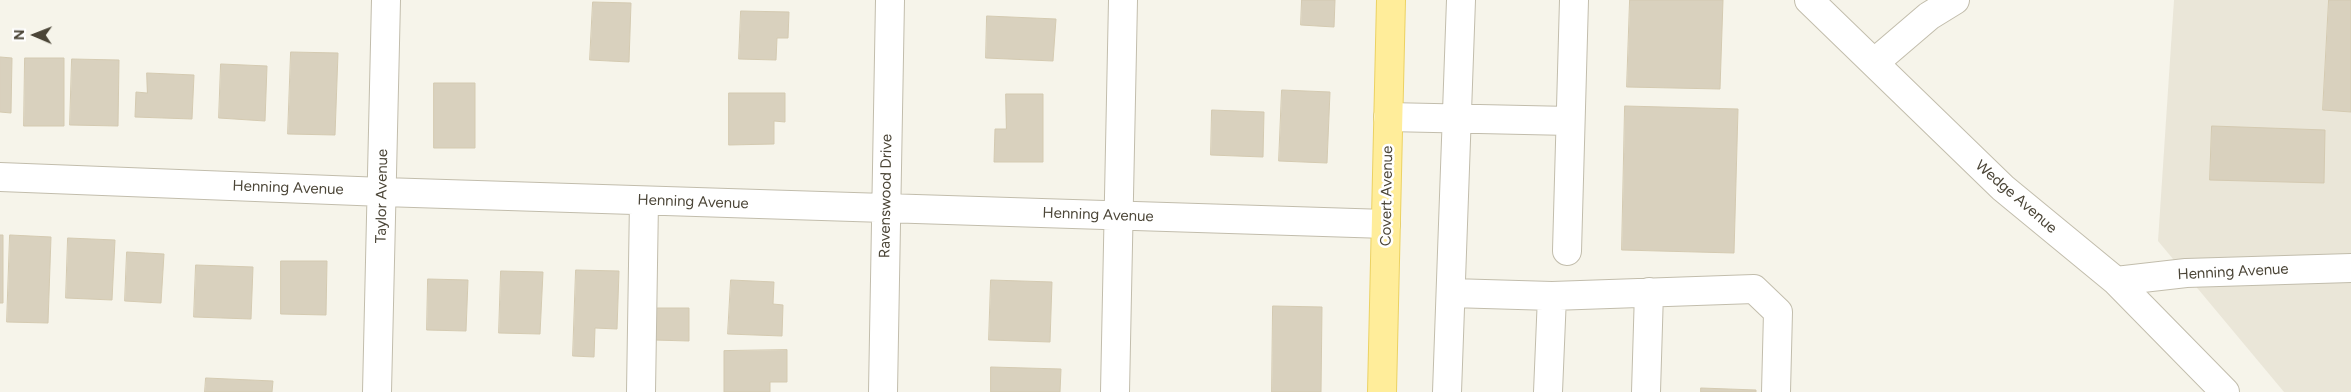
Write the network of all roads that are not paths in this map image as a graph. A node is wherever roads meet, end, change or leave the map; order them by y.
1 (386, 0) edge
2 (890, 0) edge
3 (1123, 0) edge
4 (1390, 0) edge
5 (1460, 0) edge
6 (1574, 0) edge
7 (1809, 0) edge
8 (1955, 0) edge
9 (1874, 63) junction
10 (1388, 117) junction
11 (1457, 118) junction
12 (1570, 120) junction
13 (0, 177) edge
14 (383, 192) junction
15 (644, 201) junction
16 (886, 209) junction
17 (1119, 216) junction
18 (1386, 224) junction
19 (1567, 251) dead end
20 (2351, 268) edge
21 (2116, 281) junction
22 (1648, 292) junction
23 (1451, 293) junction
24 (1552, 296) junction
25 (377, 392) edge
26 (640, 392) edge
27 (883, 392) edge
28 (1115, 392) edge
29 (1382, 392) edge
30 (1447, 392) edge
31 (1548, 392) edge
32 (1646, 392) edge
33 (1776, 392) edge
34 (2225, 392) edge

1 - 14 street, Taylor Avenue
2 - 16 street, Ravenswood Drive
3 - 17 street
4 - 10 main road, Covert Avenue
5 - 11 street
6 - 12 street
7 - 9 street, Wedge Avenue
8 - 9 street
9 - 21 street, Wedge Avenue
10 - 11 street
10 - 18 main road, Covert Avenue
11 - 12 street
11 - 23 street
12 - 19 street
13 - 14 street, Henning Avenue
14 - 15 street, Henning Avenue
14 - 25 street, Taylor Avenue
15 - 16 street, Henning Avenue
15 - 26 street
16 - 17 street, Henning Avenue
16 - 27 street, Ravenswood Drive
17 - 18 street, Henning Avenue
17 - 28 street
18 - 29 main road, Covert Avenue
20 - 21 street, Henning Avenue
21 - 34 street, Wedge Avenue
22 - 24 street
22 - 32 street
22 - 33 street
23 - 24 street
23 - 30 street
24 - 31 street

